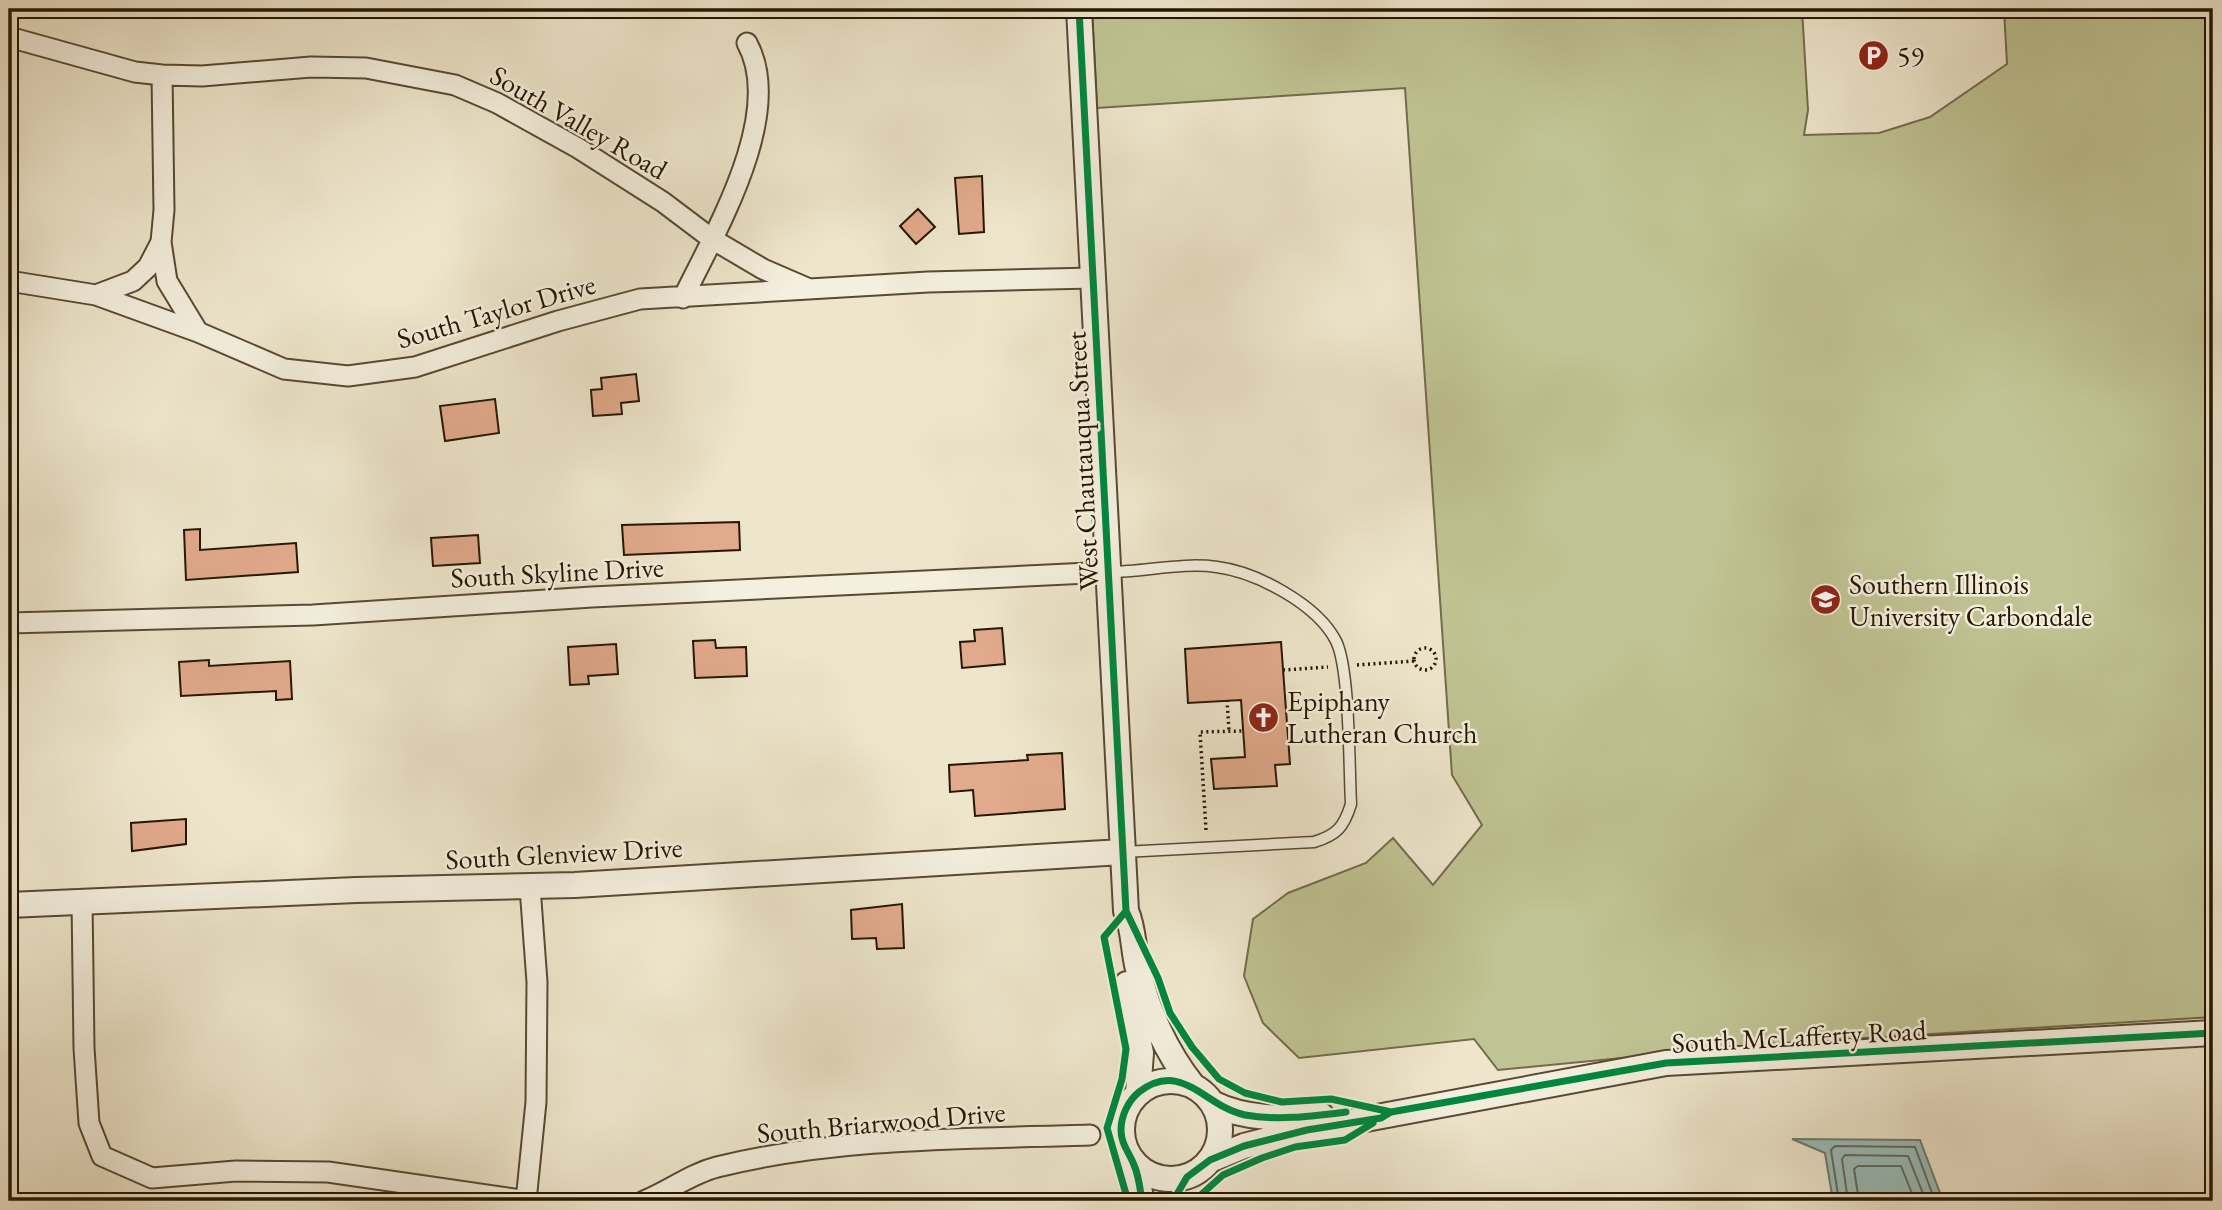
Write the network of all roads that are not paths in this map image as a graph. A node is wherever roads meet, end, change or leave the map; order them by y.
1 (1079, 9) edge
2 (9, 37) edge
3 (747, 43) dead end
4 (162, 75) junction
5 (712, 239) junction
6 (162, 242) junction
7 (1093, 278) junction
8 (9, 281) edge
9 (811, 290) junction
10 (96, 295) junction
11 (683, 298) junction
12 (198, 332) junction
13 (1110, 572) junction
14 (9, 622) edge
15 (1122, 852) junction
16 (530, 887) junction
17 (82, 900) junction
18 (9, 905) edge
19 (1126, 911) junction
20 (2213, 1033) edge
21 (1193, 1086) junction
22 (1138, 1093) junction
23 (1212, 1102) junction
24 (1391, 1112) junction
25 (1090, 1135) dead end
26 (1210, 1160) junction
27 (1133, 1163) junction
28 (1187, 1177) junction
29 (527, 1201) edge
30 (644, 1201) edge
31 (1142, 1201) edge
32 (1173, 1201) edge

1 - 7 street, West Chautauqua Street
2 - 4 street, South Valley Road
3 - 5 street
4 - 5 street, South Valley Road
4 - 6 street
5 - 9 street, South Valley Road
5 - 11 street
6 - 10 street
6 - 12 street
7 - 9 street, South Taylor Drive
7 - 13 street, West Chautauqua Street
8 - 10 street
9 - 11 street, South Taylor Drive
10 - 12 street, South Taylor Drive
11 - 12 street, South Taylor Drive
13 - 14 street, South Skyline Drive
13 - 15 street, West Chautauqua Street
13 - 15 lane
15 - 16 street, South Glenview Drive
15 - 19 street, West Chautauqua Street
16 - 17 street, South Glenview Drive
16 - 29 street
17 - 18 street, South Glenview Drive
17 - 29 street
19 - 21 street, West Chautauqua Street
19 - 22 street, West Chautauqua Street
20 - 24 street, South McLafferty Road
21 - 22 street
21 - 23 street, West Chautauqua Street
22 - 27 street, West Chautauqua Street
23 - 24 street, South McLafferty Road
23 - 26 street
24 - 26 street, South McLafferty Road
25 - 30 street, South Briarwood Drive
26 - 28 street
27 - 28 street
27 - 31 street, West Chautauqua Street
28 - 32 street

